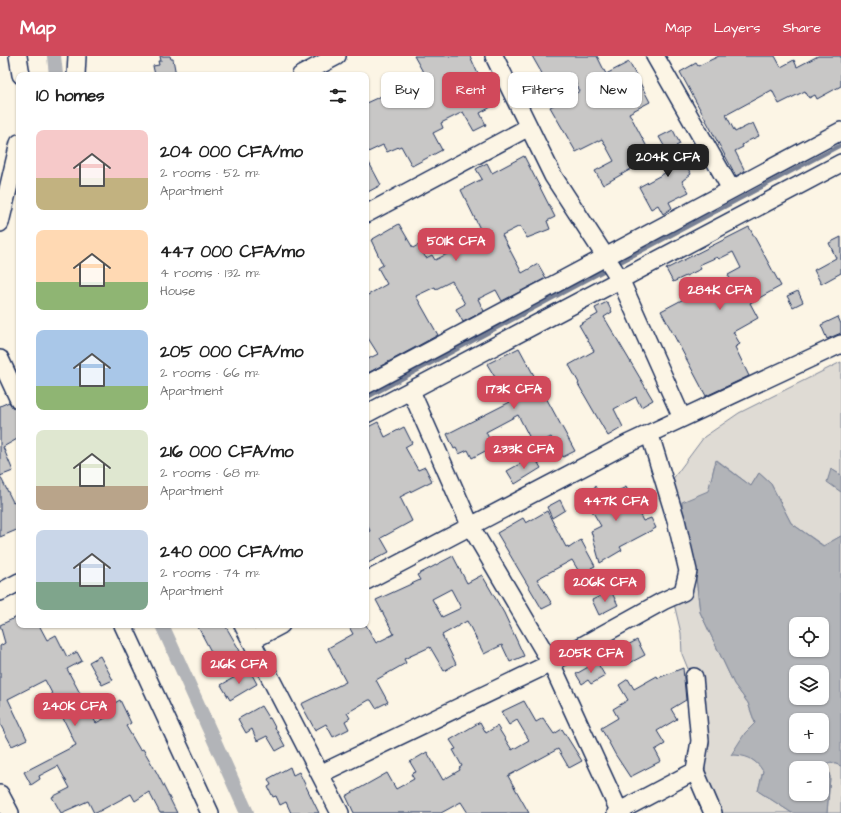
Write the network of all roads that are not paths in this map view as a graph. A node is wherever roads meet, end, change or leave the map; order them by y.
1 (18, 56) edge
2 (77, 56) edge
3 (337, 56) edge
4 (494, 56) edge
5 (662, 58) edge
6 (21, 72) edge
7 (76, 72) edge
8 (307, 72) edge
9 (529, 127) junction
10 (841, 131) edge
11 (16, 156) edge
12 (841, 163) edge
13 (731, 189) junction
14 (369, 212) edge
15 (0, 223) edge
16 (606, 258) junction
17 (618, 278) junction
18 (841, 344) edge
19 (0, 359) edge
20 (369, 383) edge
21 (411, 391) junction
22 (16, 394) edge
23 (369, 412) edge
24 (682, 418) junction
25 (650, 435) junction
26 (471, 527) junction
27 (369, 579) edge
28 (16, 584) edge
29 (0, 592) edge
30 (124, 628) edge
31 (244, 628) edge
32 (275, 628) edge
33 (251, 641) junction
34 (551, 663) junction
35 (694, 677) dead end
36 (695, 771) junction
37 (320, 774) junction
38 (0, 794) edge
39 (619, 812) edge
40 (10, 813) edge
41 (210, 813) edge
42 (340, 813) edge
43 (713, 813) edge

1 - 6 street
2 - 7 street
3 - 8 street
4 - 9 street
5 - 13 street
9 - 14 street
9 - 16 street
10 - 13 street
11 - 15 street
12 - 17 street
13 - 16 street
16 - 17 street
16 - 20 street
17 - 21 street
17 - 24 street
18 - 24 street
19 - 22 street
21 - 23 street
21 - 26 street
24 - 25 street
25 - 26 street
25 - 34 street
26 - 27 street
26 - 34 street
28 - 29 street
30 - 41 street
31 - 33 street
32 - 33 street
33 - 37 street
34 - 37 street
34 - 39 street
35 - 36 street
36 - 39 street
36 - 43 street
37 - 42 street
38 - 40 street

